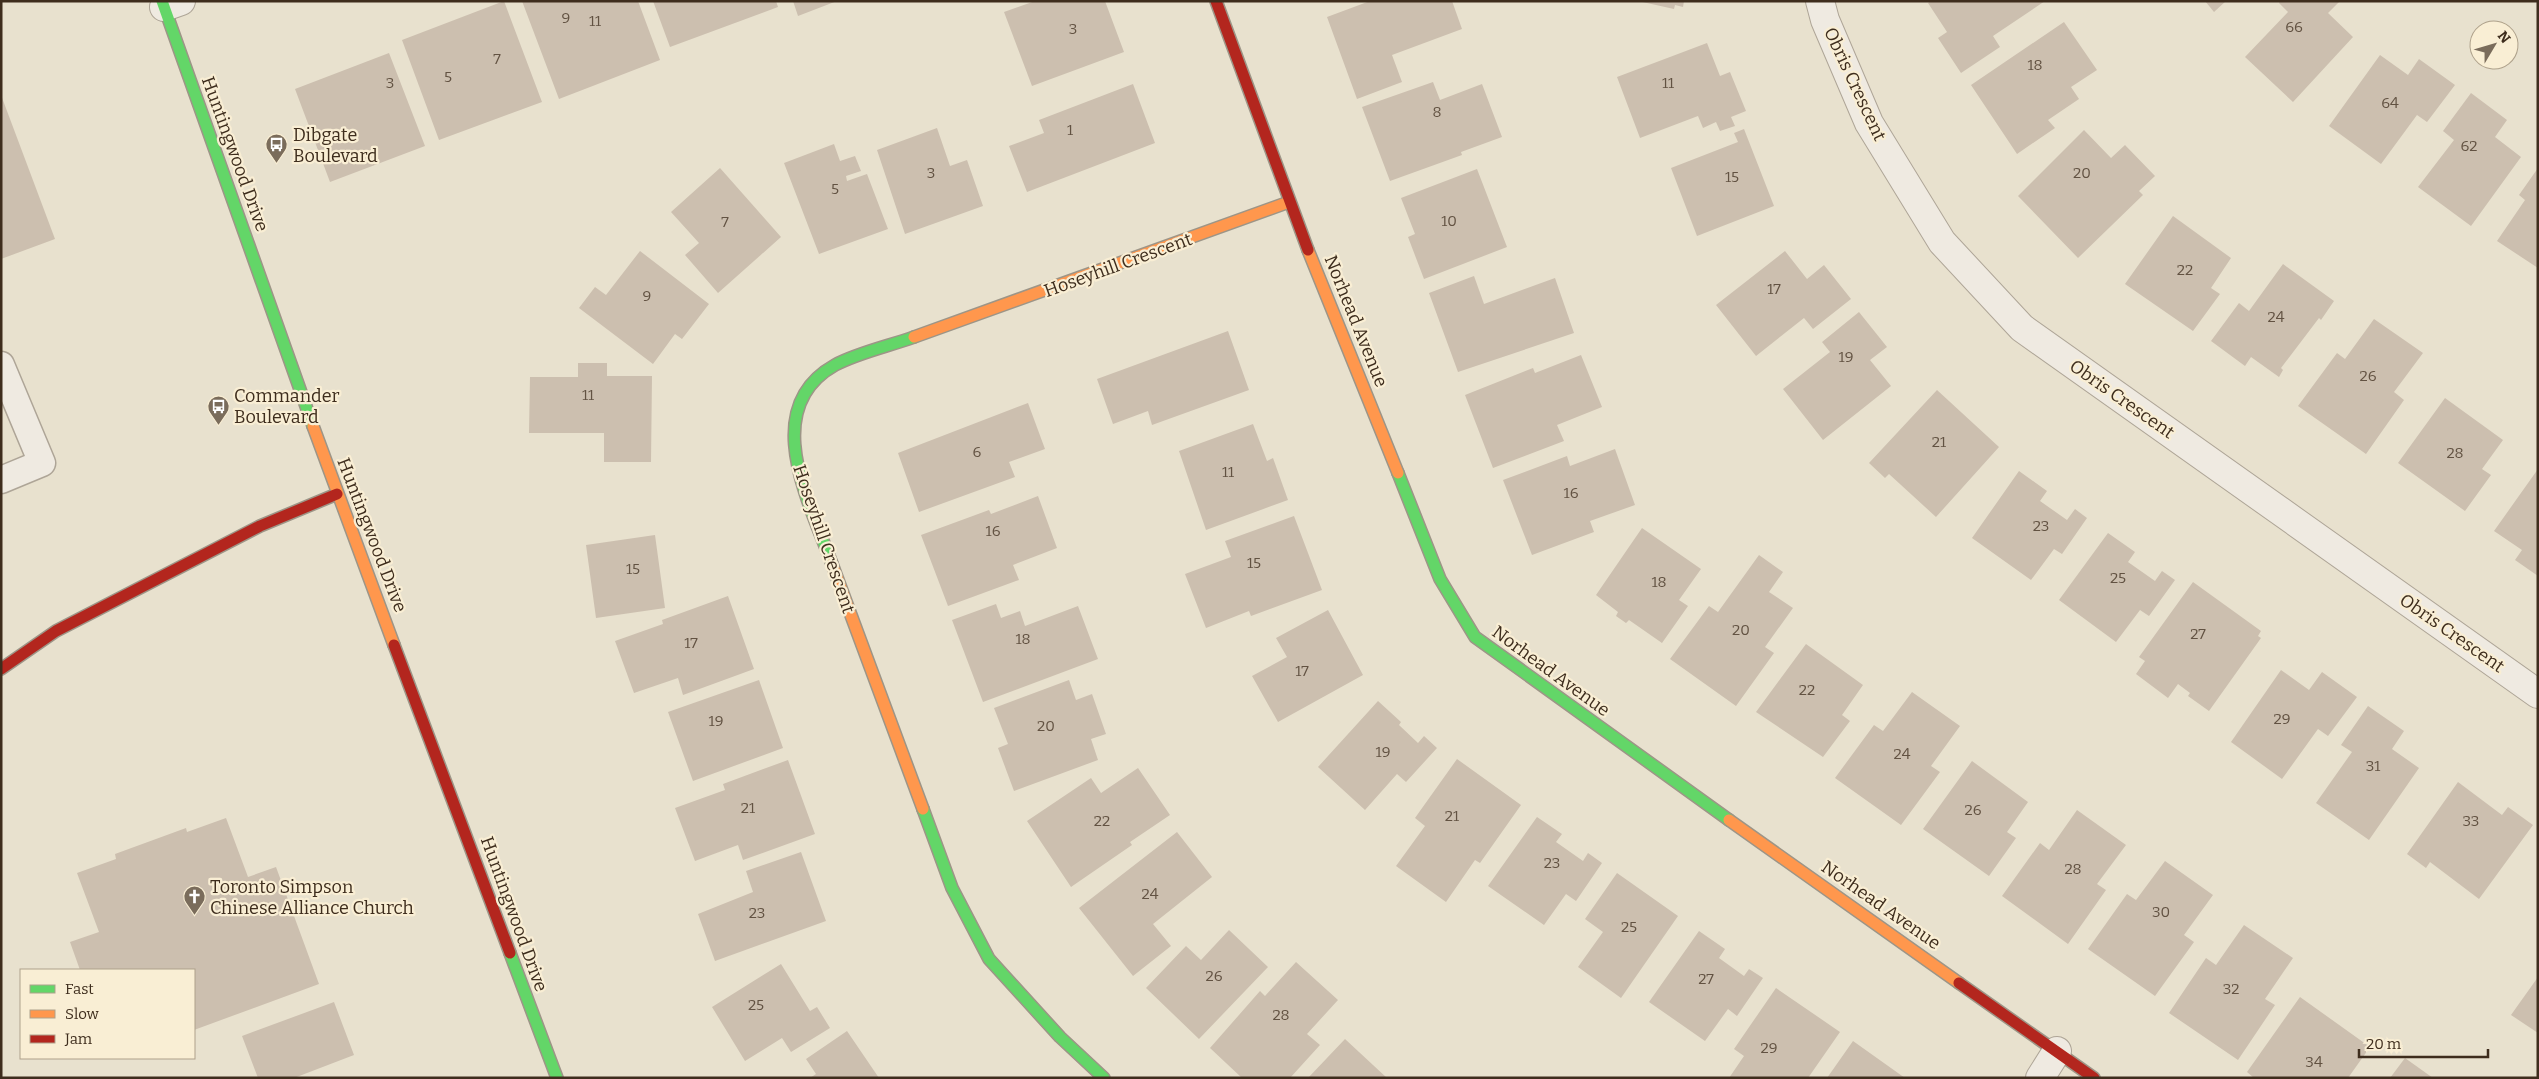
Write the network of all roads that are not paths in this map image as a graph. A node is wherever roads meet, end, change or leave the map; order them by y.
1 (1216, 1) edge
2 (1820, 1) edge
3 (169, 3) edge
4 (1289, 202) junction
5 (1, 365) edge
6 (1, 480) edge
7 (337, 494) junction
8 (1, 669) edge
9 (2538, 694) edge
10 (2058, 1051) junction
11 (557, 1078) edge
12 (1104, 1078) edge
13 (2040, 1078) edge
14 (2094, 1078) edge

1 - 4 street, Norhead Avenue
2 - 9 street, Obris Crescent
3 - 7 street, Huntingwood Drive
4 - 10 street, Norhead Avenue
4 - 12 street, Hoseyhill Crescent
5 - 6 lane
7 - 8 street
7 - 11 street, Huntingwood Drive
10 - 13 street
10 - 14 street, Norhead Avenue

